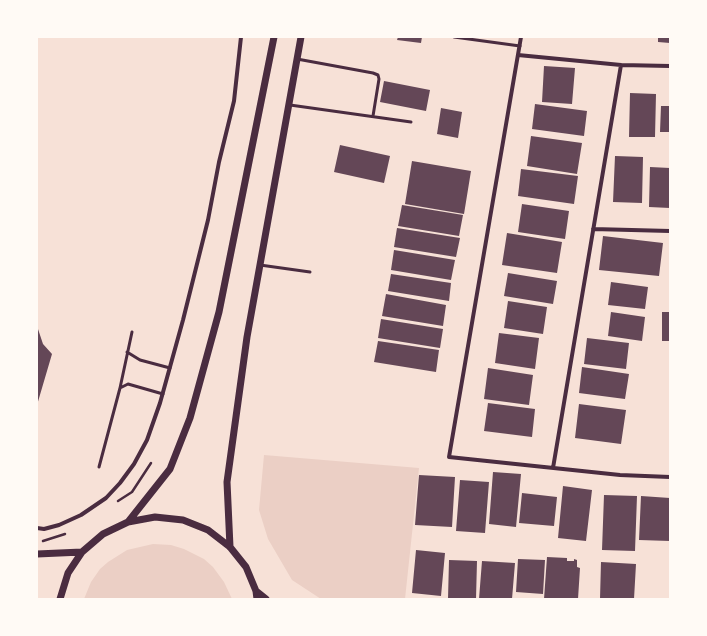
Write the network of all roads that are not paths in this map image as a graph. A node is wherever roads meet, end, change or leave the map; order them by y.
1 (241, 37) edge
2 (274, 37) edge
3 (301, 37) edge
4 (454, 37) edge
5 (521, 37) edge
6 (520, 46) junction
7 (518, 55) junction
8 (297, 59) junction
9 (621, 65) junction
10 (670, 66) edge
11 (289, 105) junction
12 (373, 116) junction
13 (411, 122) dead end
14 (593, 229) junction
15 (670, 231) edge
16 (260, 265) junction
17 (310, 272) dead end
18 (132, 332) dead end
19 (127, 352) junction
20 (170, 368) junction
21 (120, 388) junction
22 (163, 394) junction
23 (99, 467) dead end
24 (553, 468) junction
25 (670, 477) edge
26 (128, 522) junction
27 (37, 528) edge
28 (230, 547) junction
29 (82, 552) junction
30 (37, 554) edge
31 (256, 591) junction
32 (60, 599) edge
33 (257, 599) edge
34 (266, 599) edge

1 - 20 street
2 - 26 street
3 - 8 street
4 - 6 lane
5 - 6 street
6 - 7 street
7 - 9 street
7 - 24 street
8 - 11 street
8 - 12 lane
9 - 10 street
9 - 14 street
11 - 12 lane
11 - 16 street
12 - 13 lane
14 - 15 street
14 - 24 street
16 - 17 lane
16 - 28 street
18 - 19 lane
19 - 20 lane
19 - 21 lane
20 - 22 street
21 - 22 lane
21 - 23 lane
22 - 27 street
24 - 25 street
26 - 28 street
26 - 29 street
28 - 31 street
29 - 30 street
29 - 32 street
31 - 33 street
31 - 34 street

